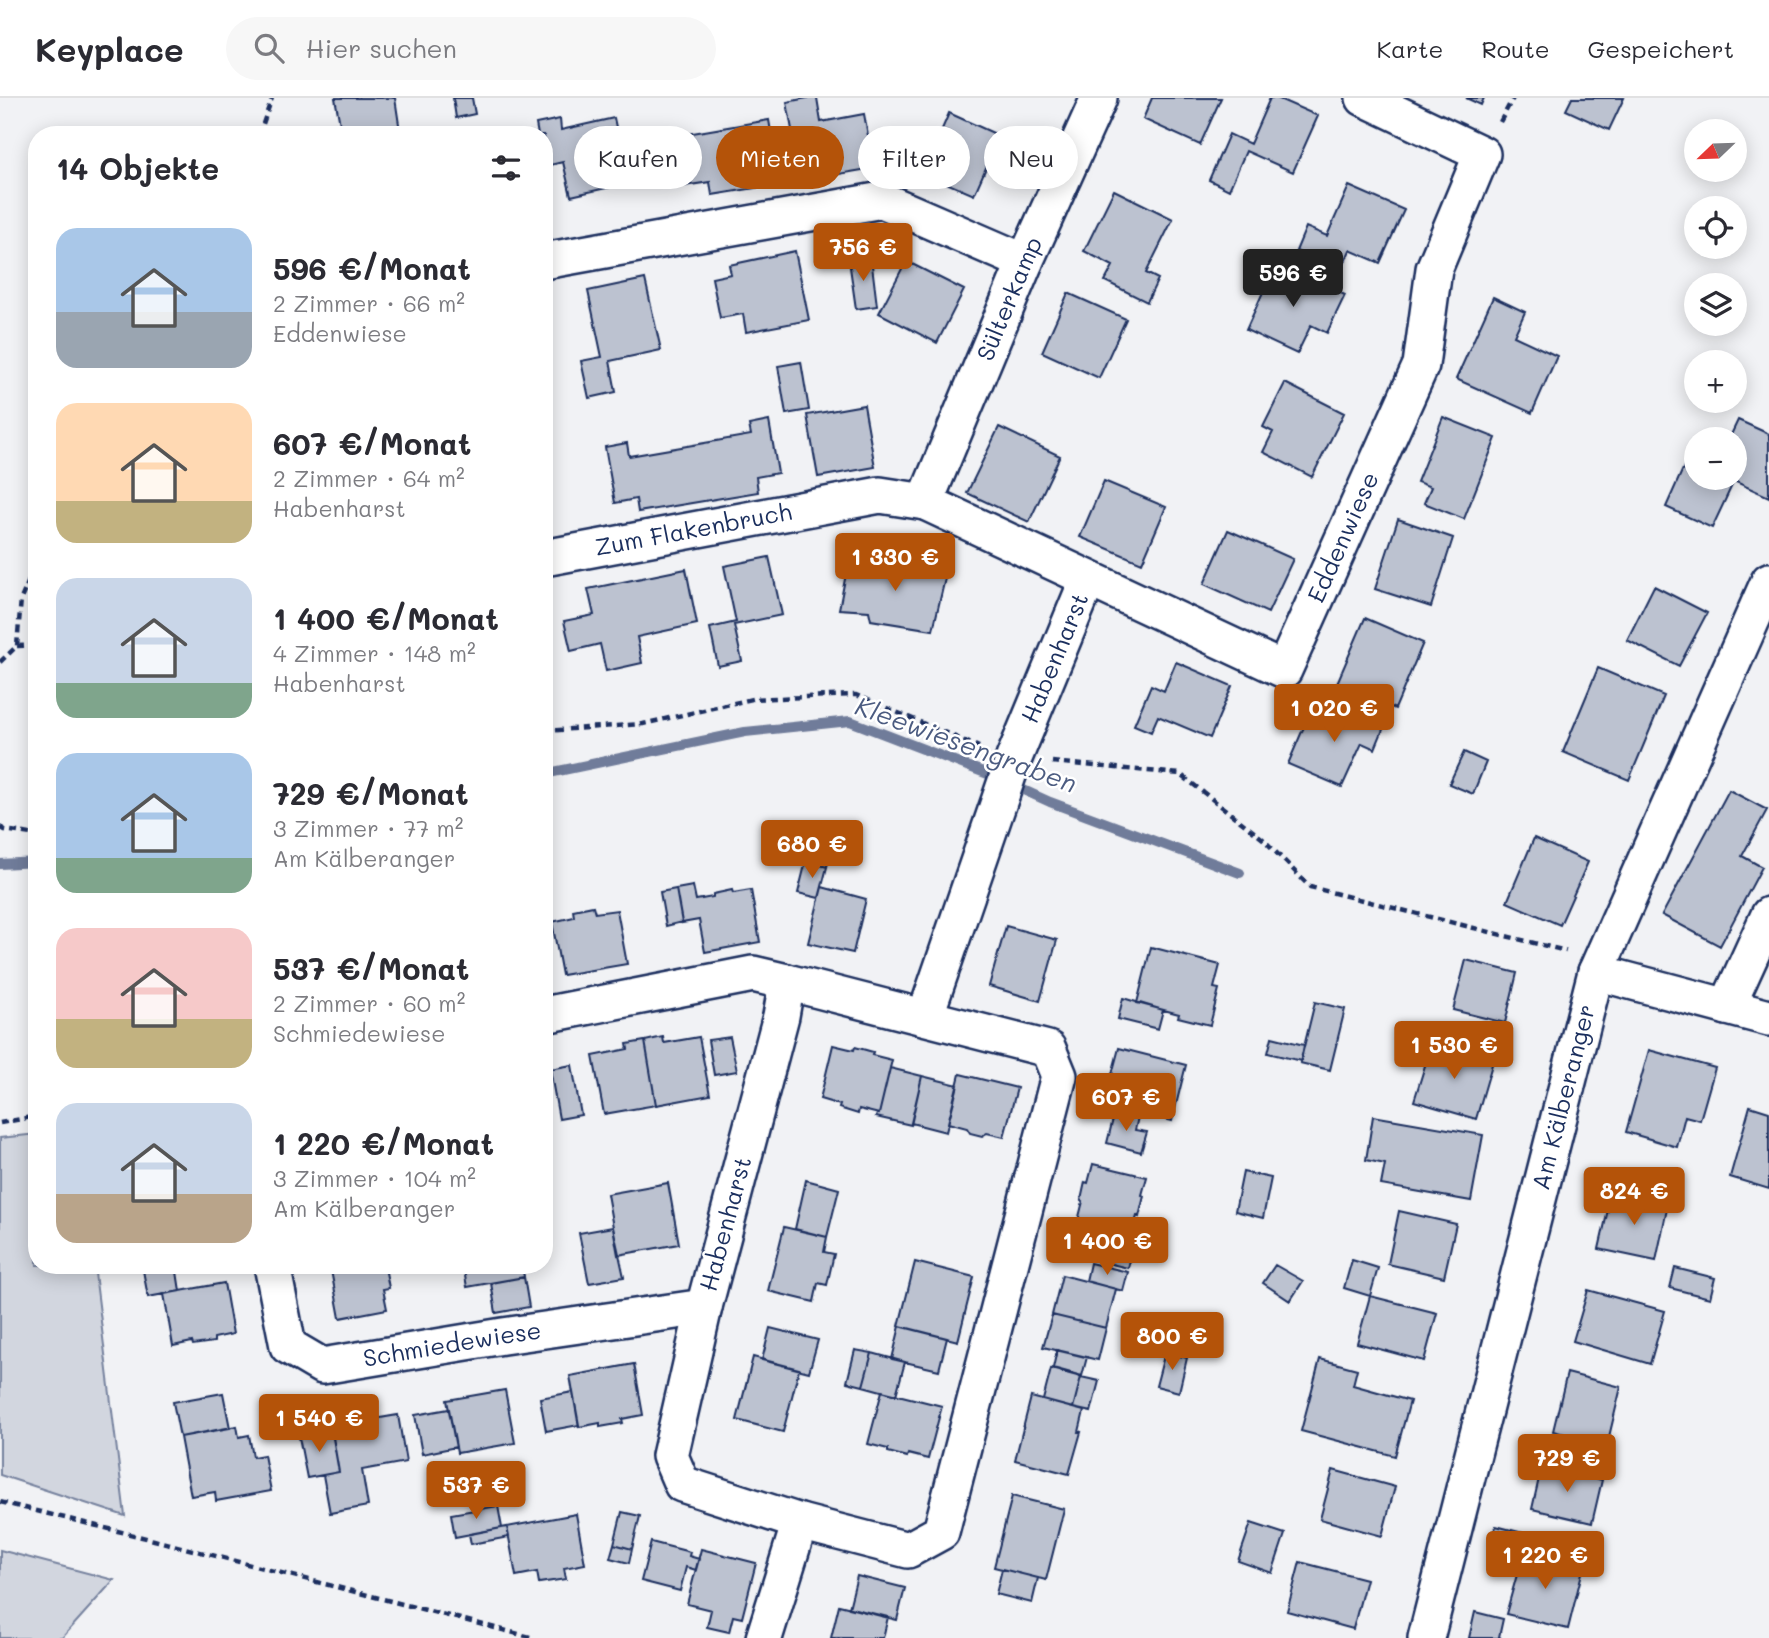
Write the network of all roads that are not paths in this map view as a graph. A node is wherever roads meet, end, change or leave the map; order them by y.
1 (1099, 98) edge
2 (1364, 98) edge
3 (553, 259) edge
4 (1025, 262) junction
5 (925, 502) junction
6 (553, 556) edge
7 (1088, 579) junction
8 (1769, 581) edge
9 (1769, 915) edge
10 (1598, 966) junction
11 (787, 982) junction
12 (1727, 1007) junction
13 (553, 1013) edge
14 (925, 1017) junction
15 (1769, 1018) edge
16 (274, 1274) edge
17 (704, 1307) junction
18 (800, 1522) junction
19 (764, 1638) edge
20 (1426, 1638) edge

1 - 4 street, Sülterkamp
2 - 7 street, Eddenwiese
3 - 4 street
4 - 5 street, Sülterkamp
5 - 6 street, Zum Flakenbruch
5 - 7 street, Eddenwiese
7 - 14 street, Habenharst
8 - 10 street, Am Kälberanger
9 - 12 street
10 - 12 street
10 - 20 street, Am Kälberanger
11 - 13 street
11 - 14 street, Habenharst
11 - 17 street, Habenharst
12 - 15 street
14 - 18 street, Habenharst
16 - 17 street, Schmiedewiese
17 - 18 street, Habenharst
18 - 19 street

